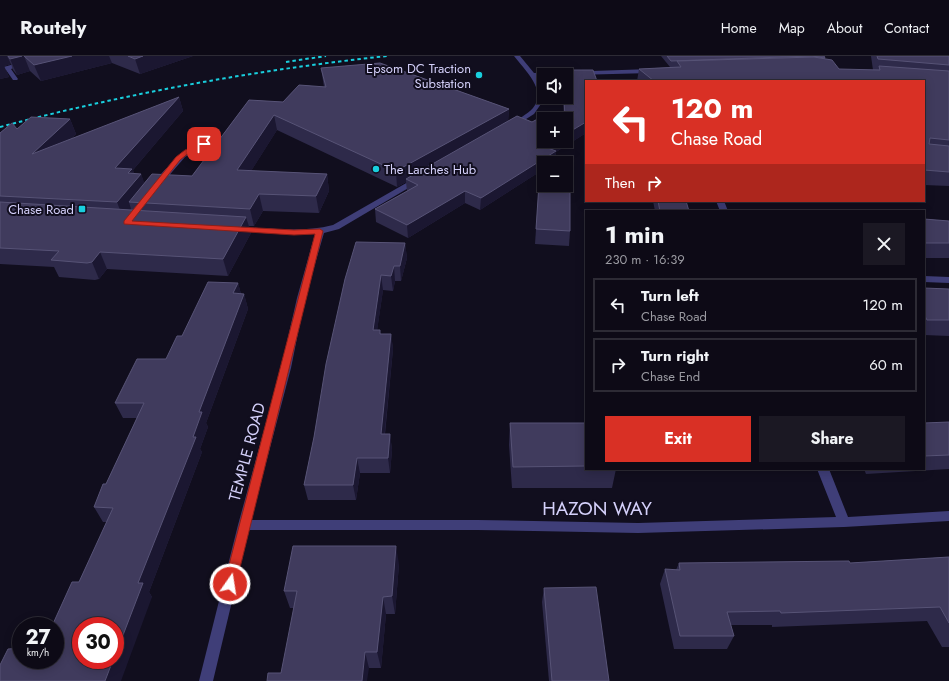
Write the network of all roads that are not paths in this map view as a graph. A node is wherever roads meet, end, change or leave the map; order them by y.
1 (49, 56) edge
2 (517, 56) edge
3 (8, 69) junction
4 (0, 70) edge
5 (655, 71) edge
6 (531, 75) junction
7 (15, 79) dead end
8 (505, 130) edge
9 (204, 144) dead end
10 (424, 177) edge
11 (150, 194) edge
12 (226, 228) edge
13 (320, 231) junction
14 (925, 279) edge
15 (949, 280) edge
16 (823, 470) edge
17 (949, 516) edge
18 (844, 522) junction
19 (244, 525) junction
20 (206, 681) edge

1 - 3 street
2 - 6 street
3 - 4 street
3 - 7 street
5 - 6 street
6 - 8 street
9 - 11 street
10 - 13 street
12 - 13 street
13 - 19 street, TEMPLE ROAD
14 - 15 street
16 - 18 street
17 - 18 street, HAZON WAY
18 - 19 street, HAZON WAY
19 - 20 street, TEMPLE ROAD

